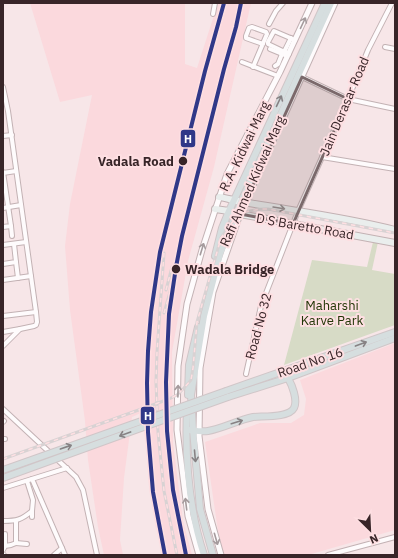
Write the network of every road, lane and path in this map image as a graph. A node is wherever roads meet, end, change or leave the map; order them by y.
1 (215, 3) edge
2 (283, 3) edge
3 (312, 3) edge
4 (325, 3) edge
5 (331, 3) edge
6 (335, 3) edge
7 (392, 3) edge
8 (213, 14) dead end
9 (269, 24) dead end
10 (293, 39) junction
11 (263, 44) junction
12 (385, 47) dead end
13 (270, 49) dead end
14 (395, 49) edge
15 (286, 54) junction
16 (242, 62) dead end
17 (275, 66) dead end
18 (253, 67) junction
19 (278, 76) junction
20 (302, 77) junction
21 (3, 87) edge
22 (348, 99) junction
23 (395, 109) edge
24 (12, 135) junction
25 (3, 136) edge
26 (322, 157) junction
27 (395, 169) edge
28 (16, 171) junction
29 (3, 172) edge
30 (4, 190) edge
31 (219, 196) junction
32 (234, 200) junction
33 (243, 202) junction
34 (21, 205) junction
35 (8, 207) junction
36 (3, 208) edge
37 (215, 209) junction
38 (229, 211) junction
39 (298, 211) junction
40 (238, 214) junction
41 (293, 224) junction
42 (10, 226) junction
43 (3, 227) edge
44 (395, 230) edge
45 (12, 236) dead end
46 (26, 242) junction
47 (395, 243) edge
48 (14, 244) junction
49 (3, 245) edge
50 (16, 262) junction
51 (3, 264) edge
52 (31, 276) junction
53 (18, 278) junction
54 (3, 280) edge
55 (36, 312) junction
56 (3, 316) edge
57 (20, 329) junction
58 (3, 332) edge
59 (395, 332) edge
60 (386, 338) junction
61 (395, 338) edge
62 (3, 346) edge
63 (246, 374) dead end
64 (288, 378) junction
65 (227, 394) junction
66 (3, 409) edge
67 (177, 430) junction
68 (189, 430) junction
69 (199, 432) junction
70 (67, 468) junction
71 (3, 470) edge
72 (3, 478) edge
73 (32, 479) junction
74 (27, 481) junction
75 (3, 488) edge
76 (32, 511) junction
77 (32, 517) dead end
78 (3, 521) edge
79 (16, 521) junction
80 (5, 534) dead end
81 (395, 537) edge
82 (16, 543) junction
83 (27, 544) dead end
84 (4, 548) edge
85 (62, 548) junction
86 (54, 555) edge
87 (60, 555) edge
88 (65, 555) edge
89 (97, 555) edge
90 (199, 555) edge
91 (204, 555) edge
92 (213, 555) edge
93 (221, 555) edge
94 (328, 555) edge

1 - 8 street
2 - 9 street
10 -> 3 street, R.A. Kidwai Marg
32 -> 4 main road
5 - 33 main road, Rafi Ahmed Kidwai Marg
6 - 20 street, R.A. Kidwai Marg
7 - 22 street, Jain Derasar Road
10 - 15 street, R.A. Kidwai Marg
10 - 15 street
11 - 11 street
11 - 18 street
12 - 14 street
13 - 15 street
15 - 17 street
15 - 19 street, R.A. Kidwai Marg
16 - 18 street
18 - 19 street
19 - 31 street, R.A. Kidwai Marg
20 - 22 street
20 - 33 street, R.A. Kidwai Marg
21 - 24 street
22 - 23 street
22 - 26 street, Jain Derasar Road
24 - 25 street
24 - 28 street
26 - 27 street
26 - 39 street, Jain Derasar Road
28 - 29 street
28 - 34 street
29 - 30 street
30 - 35 street
31 - 32 main road, D S Baretto Road
31 - 37 street, R.A. Kidwai Marg
32 - 33 main road, D S Baretto Road
32 - 38 main road
33 -> 39 main road, D S Baretto Road
33 - 40 main road, Rafi Ahmed Kidwai Marg
34 - 35 street
34 - 46 street
35 - 36 street
35 - 42 street
37 - 38 main road, D S Baretto Road
67 -> 37 street, R.A. Kidwai Marg
38 - 40 main road, D S Baretto Road
38 - 68 main road
39 - 41 street, Road No 32
39 - 44 main road, D S Baretto Road
40 - 41 main road, D S Baretto Road
40 - 68 main road, Rafi Ahmed Kidwai Marg
40 - 69 street
41 - 47 main road, D S Baretto Road
41 - 63 street, Road No 32
42 - 43 street
42 - 45 street
46 - 48 street
46 - 52 street
48 - 49 street
48 - 50 street
50 - 51 street
50 - 53 street
52 - 53 street
52 - 55 street
53 - 54 street
55 - 56 street
55 - 57 street
57 - 58 street
57 - 62 street
59 - 60 main road, Road No 16
60 - 61 main road, Road No 16
60 - 64 main road, Road No 16
65 -> 60 main road, Road No 16
64 - 65 main road, Road No 16
69 -> 64 main road
71 -> 65 main road, bridge
65 -> 72 main road, bridge
66 - 70 street
67 - 68 street
90 -> 67 street, R.A. Kidwai Marg
68 - 69 main road
68 - 91 main road
68 -> 92 main road, Rafi Ahmed Kidwai Marg
69 -> 93 street
70 - 73 street
70 - 89 street
73 - 74 street
73 - 85 street
74 - 75 street
74 - 76 street
76 - 77 street
76 - 79 street
78 - 79 street
79 - 82 street
80 - 84 street
81 - 94 street
82 - 83 street
82 - 84 street
85 - 86 street
85 - 87 street
85 - 88 street

